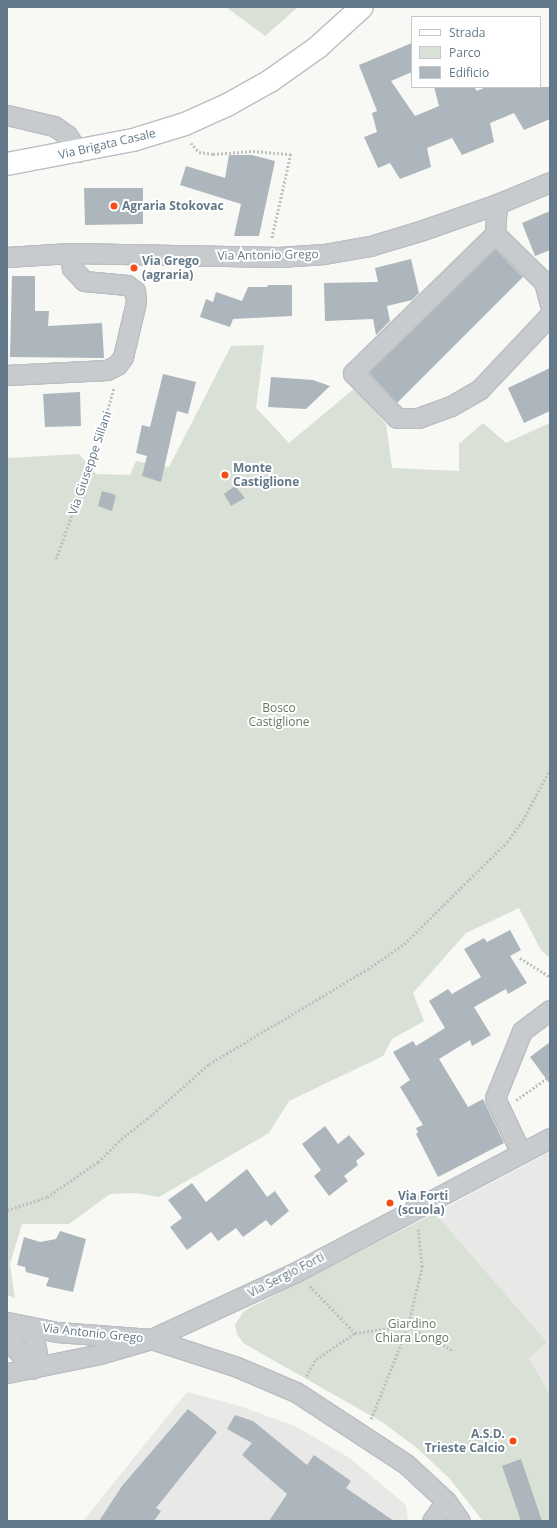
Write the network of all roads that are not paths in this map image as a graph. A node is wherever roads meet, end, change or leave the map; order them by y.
1 (362, 7) edge
2 (7, 114) edge
3 (78, 152) junction
4 (7, 164) edge
5 (550, 182) edge
6 (497, 204) junction
7 (495, 234) junction
8 (70, 253) junction
9 (7, 256) edge
10 (550, 305) edge
11 (550, 315) edge
12 (7, 375) edge
13 (550, 1010) edge
14 (550, 1138) edge
15 (521, 1153) junction
16 (8, 1328) edge
17 (151, 1339) junction
18 (33, 1368) junction
19 (7, 1373) edge
20 (446, 1500) junction
21 (432, 1521) edge
22 (460, 1521) edge

1 - 3 main road, Via Brigata Casale
2 - 3 street
3 - 4 main road, Via Brigata Casale
5 - 6 street, Via Antonio Grego
6 - 7 street
6 - 8 street, Via Antonio Grego
7 - 10 street
7 - 11 street
8 - 9 street, Via Antonio Grego
8 - 12 street
13 - 15 street
14 - 15 street, Via Sergio Forti
15 - 17 street, Via Sergio Forti
16 - 17 street, Via Antonio Grego
16 - 18 street, Via Antonio Grego
17 - 18 street, Via Sergio Forti
17 - 20 street, Via Antonio Grego
18 - 19 street, Via Sergio Forti
20 - 21 street
20 - 22 street, Via Antonio Grego

